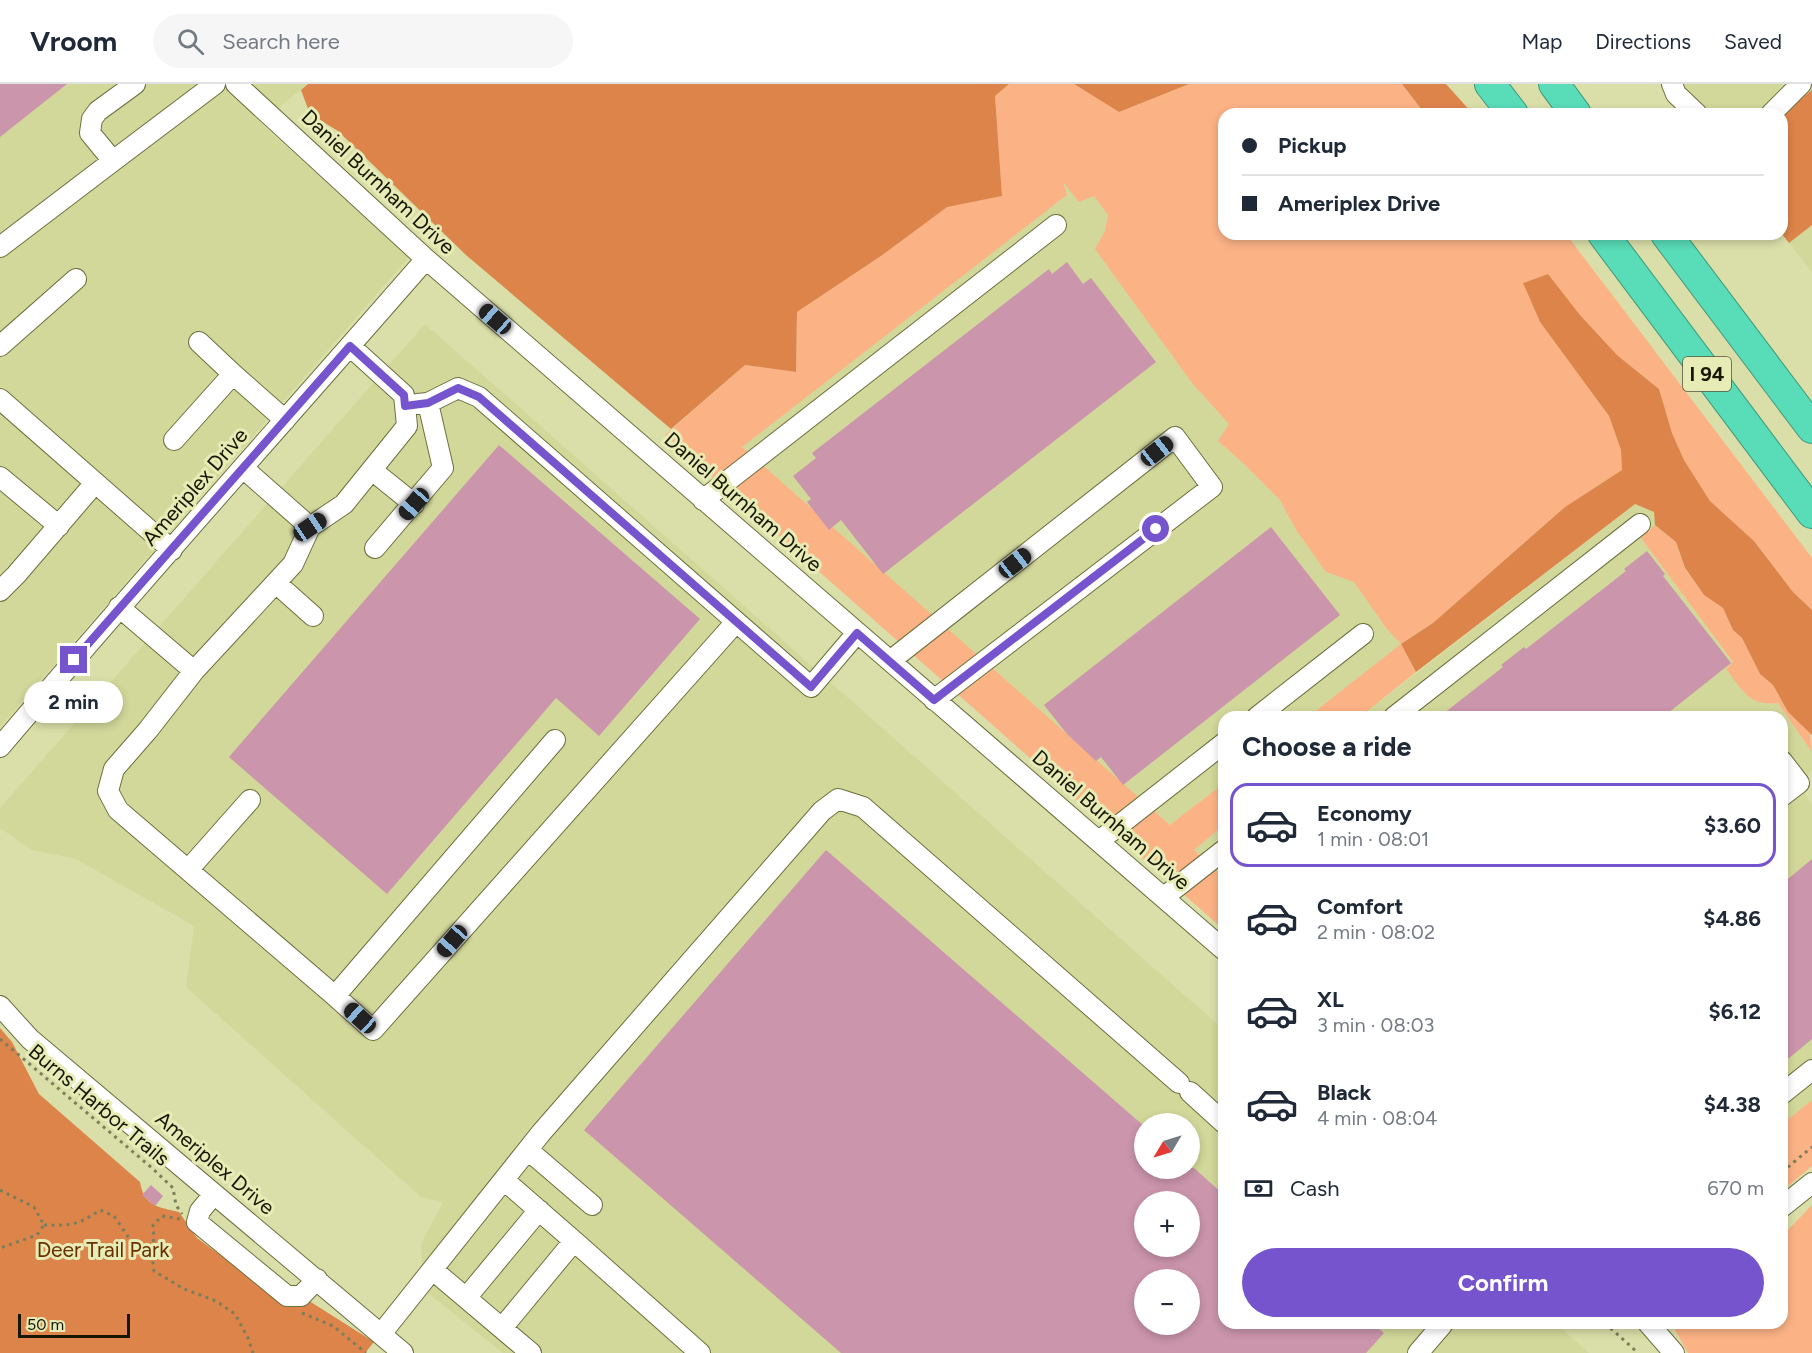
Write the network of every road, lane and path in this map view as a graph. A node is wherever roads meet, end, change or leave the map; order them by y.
1 (135, 84) edge
2 (214, 84) edge
3 (236, 84) edge
4 (1490, 84) edge
5 (1554, 84) edge
6 (1672, 84) edge
7 (1801, 84) edge
8 (1508, 108) edge
9 (1572, 108) edge
10 (1691, 108) edge
11 (1777, 108) edge
12 (113, 161) junction
13 (1056, 225) dead end
14 (1607, 240) edge
15 (1671, 240) edge
16 (0, 247) edge
17 (426, 259) junction
18 (76, 279) dead end
19 (199, 342) dead end
20 (0, 346) edge
21 (350, 346) junction
22 (233, 374) junction
23 (0, 399) edge
24 (428, 403) junction
25 (405, 406) junction
26 (285, 420) junction
27 (1812, 428) edge
28 (174, 440) dead end
29 (243, 468) junction
30 (373, 471) junction
31 (0, 477) edge
32 (95, 483) junction
33 (703, 500) junction
34 (414, 504) junction
35 (1812, 513) edge
36 (1640, 524) dead end
37 (58, 526) junction
38 (310, 527) junction
39 (375, 548) dead end
40 (172, 550) junction
41 (276, 583) junction
42 (0, 591) edge
43 (118, 607) junction
44 (314, 616) dead end
45 (736, 621) junction
46 (857, 633) junction
47 (1363, 634) dead end
48 (890, 661) junction
49 (194, 671) junction
50 (934, 700) junction
51 (1265, 711) edge
52 (1402, 711) edge
53 (555, 740) dead end
54 (0, 747) edge
55 (1218, 748) edge
56 (1788, 769) edge
57 (1788, 791) edge
58 (250, 800) dead end
59 (1099, 841) junction
60 (1218, 855) edge
61 (188, 870) junction
62 (1164, 897) junction
63 (1218, 945) edge
64 (335, 996) junction
65 (0, 1006) edge
66 (0, 1039) edge
67 (1812, 1070) edge
68 (1788, 1089) edge
69 (1218, 1118) edge
70 (1812, 1147) edge
71 (528, 1150) junction
72 (1788, 1167) edge
73 (504, 1180) junction
74 (1812, 1183) edge
75 (0, 1190) edge
76 (214, 1194) junction
77 (1788, 1202) edge
78 (592, 1205) dead end
79 (539, 1210) junction
80 (44, 1225) junction
81 (574, 1242) junction
82 (0, 1248) edge
83 (152, 1258) junction
84 (433, 1270) junction
85 (317, 1280) junction
86 (466, 1298) junction
87 (294, 1309) dead end
88 (502, 1328) junction
89 (1439, 1329) edge
90 (1612, 1329) edge
91 (1653, 1329) edge
92 (381, 1334) junction
93 (253, 1353) edge
94 (366, 1353) edge
95 (403, 1353) edge
96 (531, 1353) edge
97 (700, 1353) edge
98 (1418, 1353) edge
99 (1638, 1353) edge
100 (1674, 1353) edge

1 - 12 street
2 - 12 street
3 - 17 street, Daniel Burnham Drive
4 - 8 highway
5 - 9 highway
6 - 10 street
7 - 11 street
12 - 16 street
13 - 33 street
14 - 35 highway, I 94
15 - 27 highway, I 94
17 - 21 street, Ameriplex Drive
17 - 33 street, Daniel Burnham Drive
18 - 20 street
19 - 22 street
21 - 25 street
21 - 26 street, Ameriplex Drive
22 - 26 street
22 - 28 street
23 - 32 street
24 - 25 street
24 - 34 street
24 - 45 street
25 - 30 street
26 - 29 street, Ameriplex Drive
29 - 38 street
29 - 40 street, Ameriplex Drive
30 - 34 street
30 - 38 street
31 - 37 street
32 - 37 street
32 - 40 street
33 - 46 street, Daniel Burnham Drive
34 - 39 street
36 - 52 street
37 - 42 street
38 - 41 street
40 - 43 street, Ameriplex Drive
41 - 44 street
41 - 49 street
43 - 49 street
43 - 54 street, Ameriplex Drive
45 - 46 street
45 - 64 street
46 - 48 street, Daniel Burnham Drive
47 - 51 street
48 - 50 street, Daniel Burnham Drive
48 - 50 street
49 - 61 street
50 - 59 street, Daniel Burnham Drive
53 - 64 street
55 - 59 street
56 - 57 street
58 - 61 street
59 - 62 street, Daniel Burnham Drive
60 - 62 street
61 - 64 street
62 - 63 street, Daniel Burnham Drive
65 - 76 street, Ameriplex Drive
66 - 83 path, Burns Harbor Trails
67 - 68 street
69 - 71 street
70 - 72 path
71 - 73 street
71 - 78 street
73 - 79 street
73 - 84 street
74 - 77 street
75 - 80 path
76 - 85 street, Ameriplex Drive
76 - 85 street
79 - 81 street
79 - 86 street
80 - 82 path
80 - 83 path
81 - 88 street
81 - 97 street
83 - 93 path
84 - 86 street
84 - 92 street
85 - 92 street, Ameriplex Drive
86 - 88 street
87 - 94 path
88 - 96 street
89 - 98 street
90 - 99 path
91 - 100 street
92 - 95 street, Ameriplex Drive

